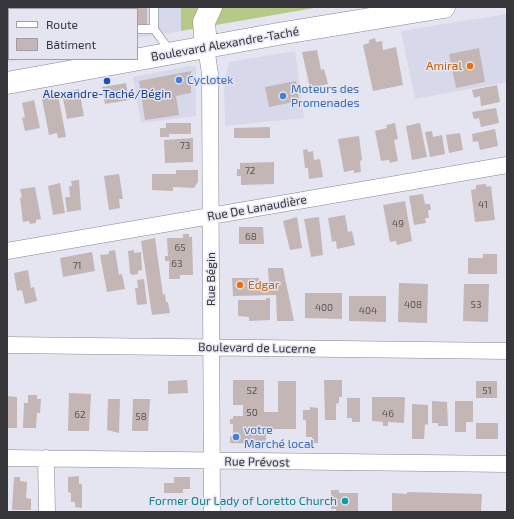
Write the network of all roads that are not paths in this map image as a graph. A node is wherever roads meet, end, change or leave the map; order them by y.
1 (154, 7) edge
2 (211, 7) edge
3 (444, 7) edge
4 (154, 28) junction
5 (138, 29) edge
6 (206, 47) junction
7 (171, 53) junction
8 (138, 59) edge
9 (133, 60) edge
10 (7, 83) edge
11 (507, 165) edge
12 (211, 216) junction
13 (7, 251) edge
14 (7, 345) edge
15 (211, 347) junction
16 (507, 351) edge
17 (7, 458) edge
18 (46, 458) junction
19 (212, 461) junction
20 (507, 464) edge
21 (47, 512) edge
22 (212, 512) edge

1 - 4 lane
2 - 6 main road
3 - 6 main road, Boulevard Alexandre-Taché
4 - 5 lane
4 - 7 lane
6 - 7 main road, Boulevard Alexandre-Taché
6 - 12 street, Rue Bégin
7 - 8 main road, Boulevard Alexandre-Taché
9 - 10 main road, Boulevard Alexandre-Taché
11 - 12 street, Rue De Lanaudière
12 - 13 street, Rue De Lanaudière
12 - 15 street, Rue Bégin
14 - 15 street, Boulevard de Lucerne
15 - 16 street, Boulevard de Lucerne
15 - 19 street, Rue Bégin
17 - 18 street, Rue Prévost
18 - 19 street, Rue Prévost
18 - 21 street
19 - 20 street, Rue Prévost
19 - 22 street, Rue Bégin

